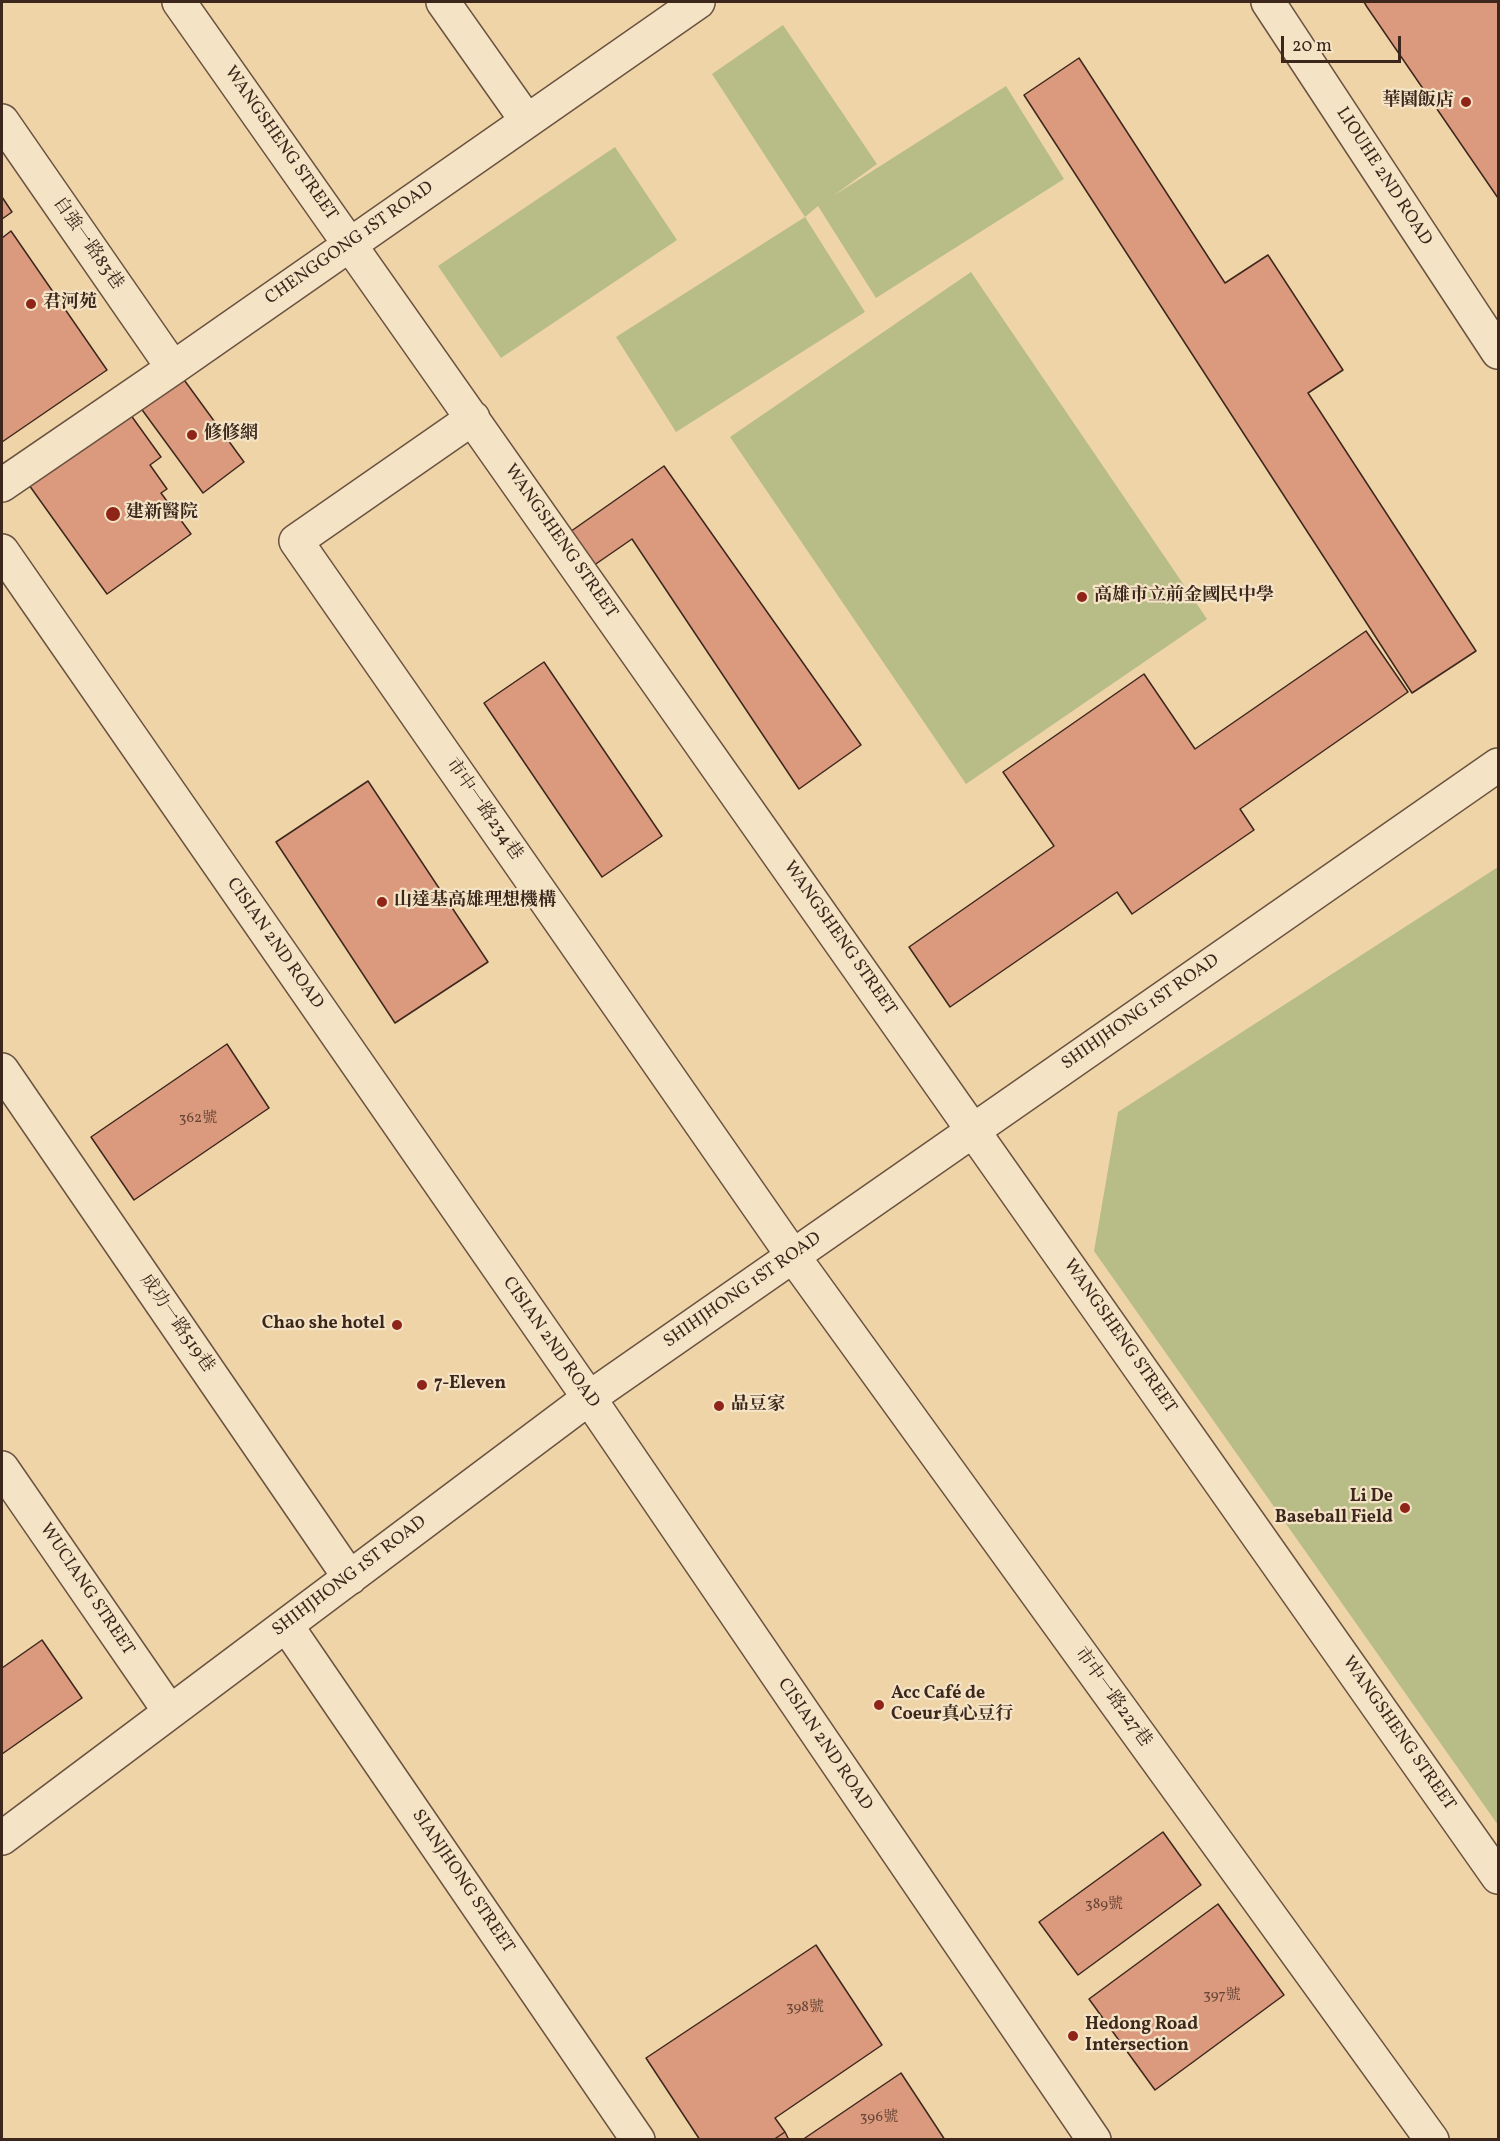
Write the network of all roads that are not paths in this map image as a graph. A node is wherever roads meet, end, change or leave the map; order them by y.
1 (179, 2) edge
2 (443, 2) edge
3 (698, 2) edge
4 (1268, 2) edge
5 (2, 121) edge
6 (527, 121) junction
7 (350, 244) junction
8 (1498, 352) edge
9 (173, 368) junction
10 (473, 418) junction
11 (2, 485) edge
12 (2, 551) edge
13 (1498, 765) edge
14 (2, 1070) edge
15 (974, 1130) junction
16 (792, 1256) junction
17 (589, 1398) junction
18 (2, 1468) edge
19 (350, 1578) junction
20 (286, 1624) junction
21 (170, 1712) junction
22 (2, 1838) edge
23 (1498, 1877) edge
24 (638, 2139) edge
25 (1094, 2139) edge
26 (1432, 2139) edge

1 - 7 street, WANGSHENG STREET
2 - 6 street
3 - 6 street, CHENGGONG 1ST ROAD
4 - 8 street, LIOUHE 2ND ROAD
5 - 9 street, 自強一路83巷
6 - 7 street, CHENGGONG 1ST ROAD
7 - 9 street, CHENGGONG 1ST ROAD
7 - 10 street, WANGSHENG STREET
9 - 11 street, CHENGGONG 1ST ROAD
10 - 15 street, WANGSHENG STREET
10 - 16 street, 市中一路234巷
12 - 17 street, CISIAN 2ND ROAD
13 - 15 street, SHIHJHONG 1ST ROAD
14 - 19 street, 成功一路519巷
15 - 16 street, SHIHJHONG 1ST ROAD
15 - 23 street, WANGSHENG STREET
16 - 17 street, SHIHJHONG 1ST ROAD
16 - 26 street, 市中一路227巷
17 - 19 street, SHIHJHONG 1ST ROAD
17 - 25 street, CISIAN 2ND ROAD
18 - 21 street, WUCIANG STREET
19 - 20 street, SHIHJHONG 1ST ROAD
20 - 21 street, SHIHJHONG 1ST ROAD
20 - 24 street, SIANJHONG STREET
21 - 22 street, SHIHJHONG 1ST ROAD

